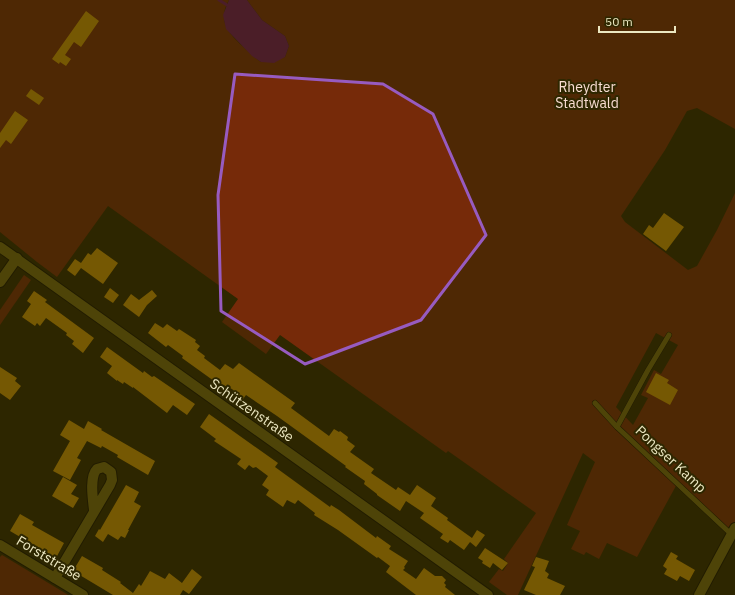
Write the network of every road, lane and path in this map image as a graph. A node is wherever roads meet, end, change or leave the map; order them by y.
1 (0, 247) edge
2 (17, 258) junction
3 (0, 282) edge
4 (669, 335) dead end
5 (595, 402) dead end
6 (617, 427) junction
7 (94, 510) dead end
8 (734, 533) edge
9 (0, 545) edge
10 (55, 578) junction
11 (83, 595) edge
12 (488, 595) edge
13 (698, 595) edge

1 - 2 street, Schützenstraße
2 - 3 street
2 - 12 street, Schützenstraße
4 - 6 lane, Pongser Kamp
5 - 6 lane
6 - 8 lane, Pongser Kamp
7 - 10 street
8 - 13 street, Pongser Kamp
9 - 10 street, Forststraße
10 - 11 street, Forststraße

